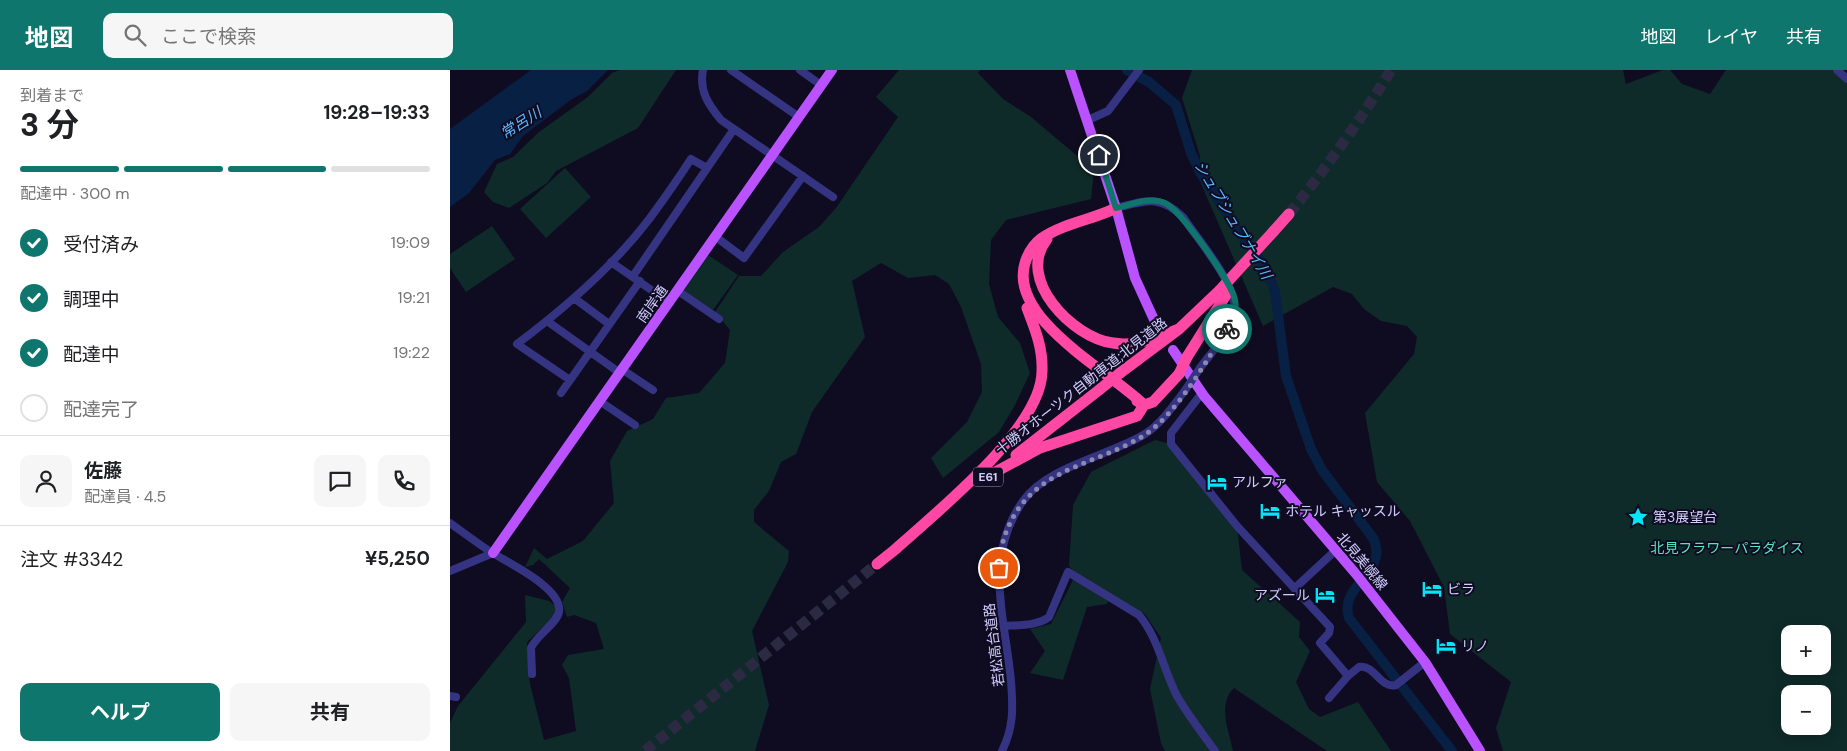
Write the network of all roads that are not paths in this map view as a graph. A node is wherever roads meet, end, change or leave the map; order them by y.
1 (703, 70) edge
2 (731, 70) edge
3 (800, 70) edge
4 (832, 70) edge
5 (1070, 70) edge
6 (1139, 70) edge
7 (1837, 70) edge
8 (1847, 79) edge
9 (821, 85) junction
10 (799, 117) junction
11 (1088, 120) junction
12 (734, 129) junction
13 (773, 155) junction
14 (707, 168) junction
15 (803, 176) junction
16 (833, 197) dead end
17 (1116, 208) junction
18 (1286, 217) tunnel mouth
19 (1051, 233) junction
20 (716, 238) junction
21 (611, 262) junction
22 (633, 276) junction
23 (640, 281) junction
24 (678, 291) junction
25 (1223, 293) junction
26 (574, 298) junction
27 (670, 303) junction
28 (1027, 308) junction
29 (719, 319) dead end
30 (547, 321) junction
31 (609, 324) junction
32 (1156, 324) dead end
33 (1180, 329) junction
34 (1173, 350) dead end
35 (590, 352) junction
36 (621, 372) junction
37 (570, 380) junction
38 (653, 390) dead end
39 (561, 393) dead end
40 (1202, 393) junction
41 (601, 402) junction
42 (1144, 405) junction
43 (635, 425) dead end
44 (988, 476) junction
45 (450, 523) edge
46 (1336, 550) junction
47 (493, 553) junction
48 (891, 553) junction
49 (877, 564) tunnel mouth
50 (450, 571) edge
51 (1295, 588) junction
52 (1004, 626) junction
53 (1425, 662) junction
54 (532, 674) dead end
55 (1348, 676) junction
56 (1329, 698) dead end
57 (1002, 751) edge
58 (1215, 751) edge
59 (1480, 751) edge

1 - 12 street
2 - 10 street
3 - 9 street
4 - 9 main road, 南岸通
5 - 11 main road
6 - 11 street
7 - 8 street
9 - 10 main road, 南岸通
10 - 13 main road, 南岸通
11 - 17 main road
12 - 13 street
12 - 14 street
13 - 15 street
13 - 20 main road, 南岸通
14 - 21 street
14 - 22 street
15 - 16 street
15 - 20 street
17 - 19 highway
17 - 28 highway
17 - 32 main road
17 - 52 street, 若松高台道路, bridge
18 - 25 highway, 十勝オホーツク自動車道;北見道路 / E61, bridge
19 - 33 highway
19 - 42 highway
20 - 24 main road, 南岸通
21 - 22 street
21 - 26 street
22 - 23 street
23 - 27 street
23 - 31 street
24 - 27 main road, 南岸通
24 - 29 street
25 - 33 highway, 十勝オホーツク自動車道;北見道路 / E61
25 - 42 highway, bridge
26 - 30 street
26 - 31 street
27 - 36 main road, 南岸通
28 - 42 highway
28 - 48 highway
30 - 35 street
30 - 37 street
31 - 35 street
33 - 44 highway, 十勝オホーツク自動車道;北見道路 / E61, bridge
34 - 40 main road, 北見美幌線
35 - 36 street
35 - 37 street
36 - 38 street
36 - 41 main road, 南岸通
37 - 39 street
40 - 46 main road, 北見美幌線
40 - 51 street
41 - 43 street
41 - 47 main road, 南岸通
42 - 44 highway
44 - 48 highway, 十勝オホーツク自動車道;北見道路 / E61
45 - 47 street
46 - 51 street
46 - 53 main road, 北見美幌線
47 - 50 street
47 - 54 street
48 - 49 highway, 十勝オホーツク自動車道;北見道路 / E61
51 - 55 street
52 - 57 street, 若松高台道路
52 - 58 street
53 - 55 street
53 - 59 main road, 北見美幌線
55 - 56 street

